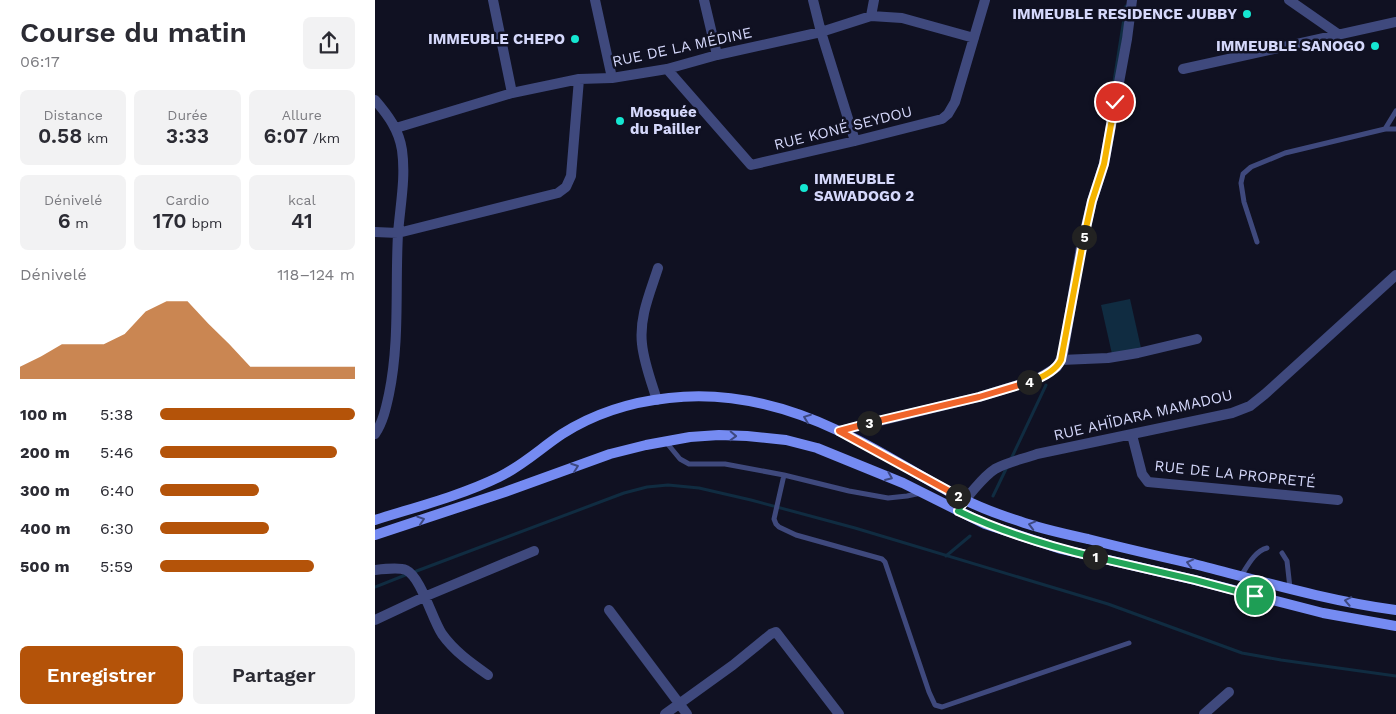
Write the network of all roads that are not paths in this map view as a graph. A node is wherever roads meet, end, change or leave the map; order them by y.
1 (493, 0) edge
2 (595, 0) edge
3 (704, 0) edge
4 (813, 0) edge
5 (874, 0) edge
6 (985, 0) edge
7 (1132, 0) edge
8 (1289, 0) edge
9 (871, 16) junction
10 (1396, 22) edge
11 (821, 32) junction
12 (1338, 34) junction
13 (974, 38) junction
14 (717, 55) junction
15 (667, 68) junction
16 (1183, 69) dead end
17 (612, 78) junction
18 (579, 79) junction
19 (512, 94) junction
20 (375, 100) edge
21 (1396, 111) edge
22 (396, 128) junction
23 (1385, 129) junction
24 (1396, 129) edge
25 (855, 141) junction
26 (375, 232) edge
27 (398, 234) junction
28 (1257, 242) dead end
29 (658, 268) dead end
30 (1396, 275) edge
31 (1197, 339) dead end
32 (1061, 360) junction
33 (657, 400) junction
34 (839, 431) junction
35 (375, 434) edge
36 (1132, 435) junction
37 (665, 442) junction
38 (784, 475) junction
39 (922, 493) junction
40 (965, 500) junction
41 (1338, 500) dead end
42 (958, 511) junction
43 (375, 520) edge
44 (375, 535) edge
45 (1267, 548) dead end
46 (534, 551) dead end
47 (1281, 553) dead end
48 (375, 570) edge
49 (1241, 576) junction
50 (1290, 588) junction
51 (424, 597) junction
52 (609, 610) dead end
53 (1396, 610) edge
54 (375, 620) edge
55 (1396, 626) edge
56 (1129, 642) dead end
57 (488, 676) dead end
58 (1229, 692) dead end
59 (679, 704) junction
60 (665, 714) edge
61 (687, 714) edge
62 (839, 714) edge
63 (1204, 714) edge

1 - 19 street
2 - 17 street
3 - 14 street
4 - 11 street
5 - 9 street
6 - 13 street, RUE KONÉ SEYDOU
7 - 32 street
8 - 12 street
9 - 11 street, RUE DE LA MÉDINE
9 - 13 street, RUE DE LA MÉDINE
10 - 12 street
11 - 14 street, RUE DE LA MÉDINE
11 - 25 street
12 - 16 street
13 - 25 street, RUE KONÉ SEYDOU
14 - 15 street, RUE DE LA MÉDINE
15 - 17 street, RUE DE LA MÉDINE
15 - 25 street, RUE KONÉ SEYDOU
17 - 18 street, RUE DE LA MÉDINE
18 - 19 street, RUE DE LA MÉDINE
18 - 27 street
19 - 22 street, RUE DE LA MÉDINE
20 - 22 street
21 - 23 lane
22 - 27 street
23 - 24 lane
23 - 28 lane
26 - 27 street
27 - 35 street
29 - 33 street
30 - 36 street, RUE AHÏDARA MAMADOU
31 - 32 street
32 - 34 street
34 -> 33 main road
33 - 43 main road
34 - 40 main road
36 - 40 street, RUE AHÏDARA MAMADOU
36 - 41 street, RUE DE LA PROPRETÉ
37 - 38 lane
37 -> 39 main road
44 -> 37 main road
38 - 39 lane
38 - 56 lane
39 - 42 main road
40 - 42 street, RUE AHÏDARA MAMADOU
49 -> 40 main road
42 - 55 main road
45 - 49 lane
46 - 51 street
47 - 50 lane
48 - 51 street
49 - 50 main road
53 -> 50 main road
51 - 54 street
51 - 57 street
52 - 59 street
58 - 63 street
59 - 60 street
59 - 61 street
59 - 62 street

